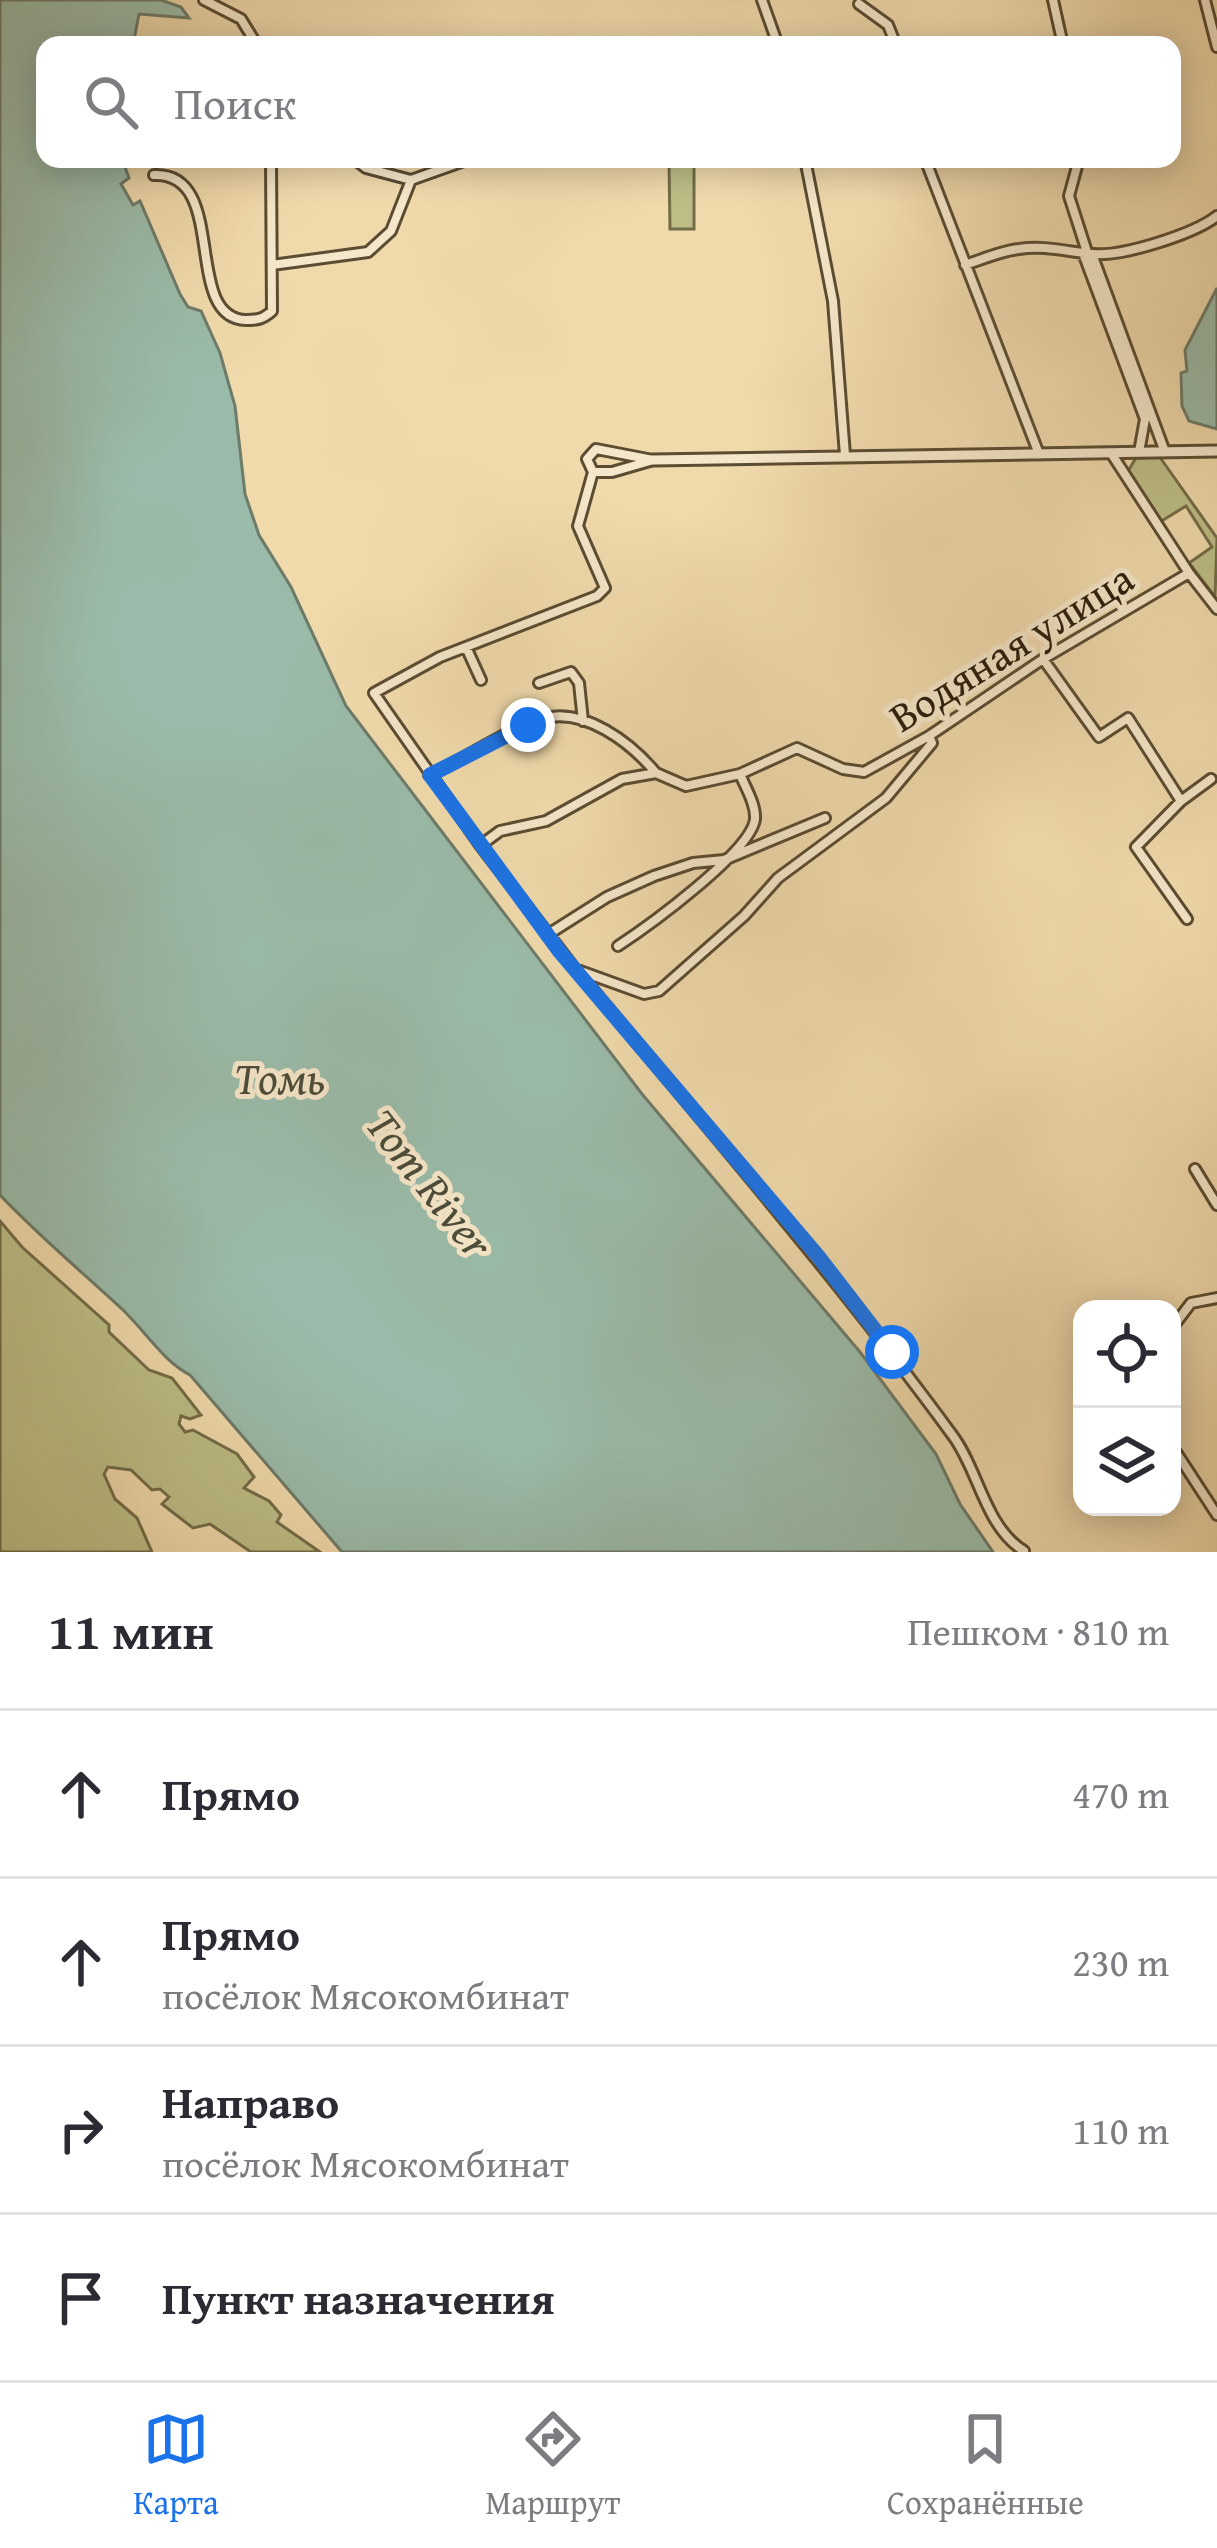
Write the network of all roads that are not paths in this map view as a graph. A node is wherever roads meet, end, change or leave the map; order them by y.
1 (205, 0) edge
2 (762, 0) edge
3 (1053, 0) edge
4 (1205, 0) edge
5 (859, 4) dead end
6 (251, 36) edge
7 (775, 36) edge
8 (892, 36) edge
9 (1062, 36) edge
10 (1217, 47) edge
11 (271, 168) edge
12 (367, 168) edge
13 (445, 168) edge
14 (807, 168) edge
15 (928, 168) edge
16 (1077, 168) edge
17 (154, 175) dead end
18 (411, 180) junction
19 (1217, 216) edge
20 (1087, 253) junction
21 (272, 265) junction
22 (965, 265) junction
23 (1217, 451) edge
24 (1139, 452) junction
25 (1165, 452) junction
26 (1111, 453) junction
27 (1039, 454) junction
28 (845, 455) junction
29 (652, 460) junction
30 (593, 472) junction
31 (1189, 573) junction
32 (1217, 609) edge
33 (466, 647) junction
34 (1043, 658) junction
35 (481, 680) dead end
36 (538, 682) dead end
37 (583, 721) junction
38 (929, 736) junction
39 (656, 773) junction
40 (740, 774) junction
41 (430, 775) junction
42 (1211, 779) dead end
43 (1181, 801) junction
44 (825, 818) dead end
45 (480, 845) junction
46 (724, 860) junction
47 (1187, 919) dead end
48 (548, 934) junction
49 (618, 946) dead end
50 (575, 968) junction
51 (1195, 1169) dead end
52 (1217, 1205) edge
53 (1217, 1298) edge
54 (1181, 1316) edge
55 (1181, 1460) edge
56 (1217, 1515) edge
57 (1024, 1551) edge

1 - 6 street
2 - 7 street
3 - 9 street
4 - 10 street
5 - 8 street
11 - 21 street
12 - 18 street
13 - 18 street
14 - 28 street
15 - 22 street
16 - 20 street
17 - 21 street
18 - 21 street
19 - 20 street
20 - 22 street
20 - 24 street
20 - 25 street
22 - 27 street
23 - 25 street
24 - 25 street
24 - 26 street
26 - 27 street
26 - 31 street
27 - 28 street
28 - 29 street
29 - 30 street
29 - 30 street
30 - 33 street
31 - 32 street
31 - 34 street, Водяная улица
33 - 35 street
33 - 41 street
34 - 38 street, Водяная улица
34 - 43 street
36 - 37 street
37 - 39 street
37 - 41 street
38 - 40 street, Водяная улица
38 - 50 street
39 - 40 street
39 - 45 street
40 - 46 street
41 - 45 street
42 - 43 street
43 - 47 street
44 - 46 street
45 - 48 street
46 - 48 street
46 - 49 street
48 - 50 street
50 - 57 street
51 - 52 street
53 - 54 street
55 - 56 street

